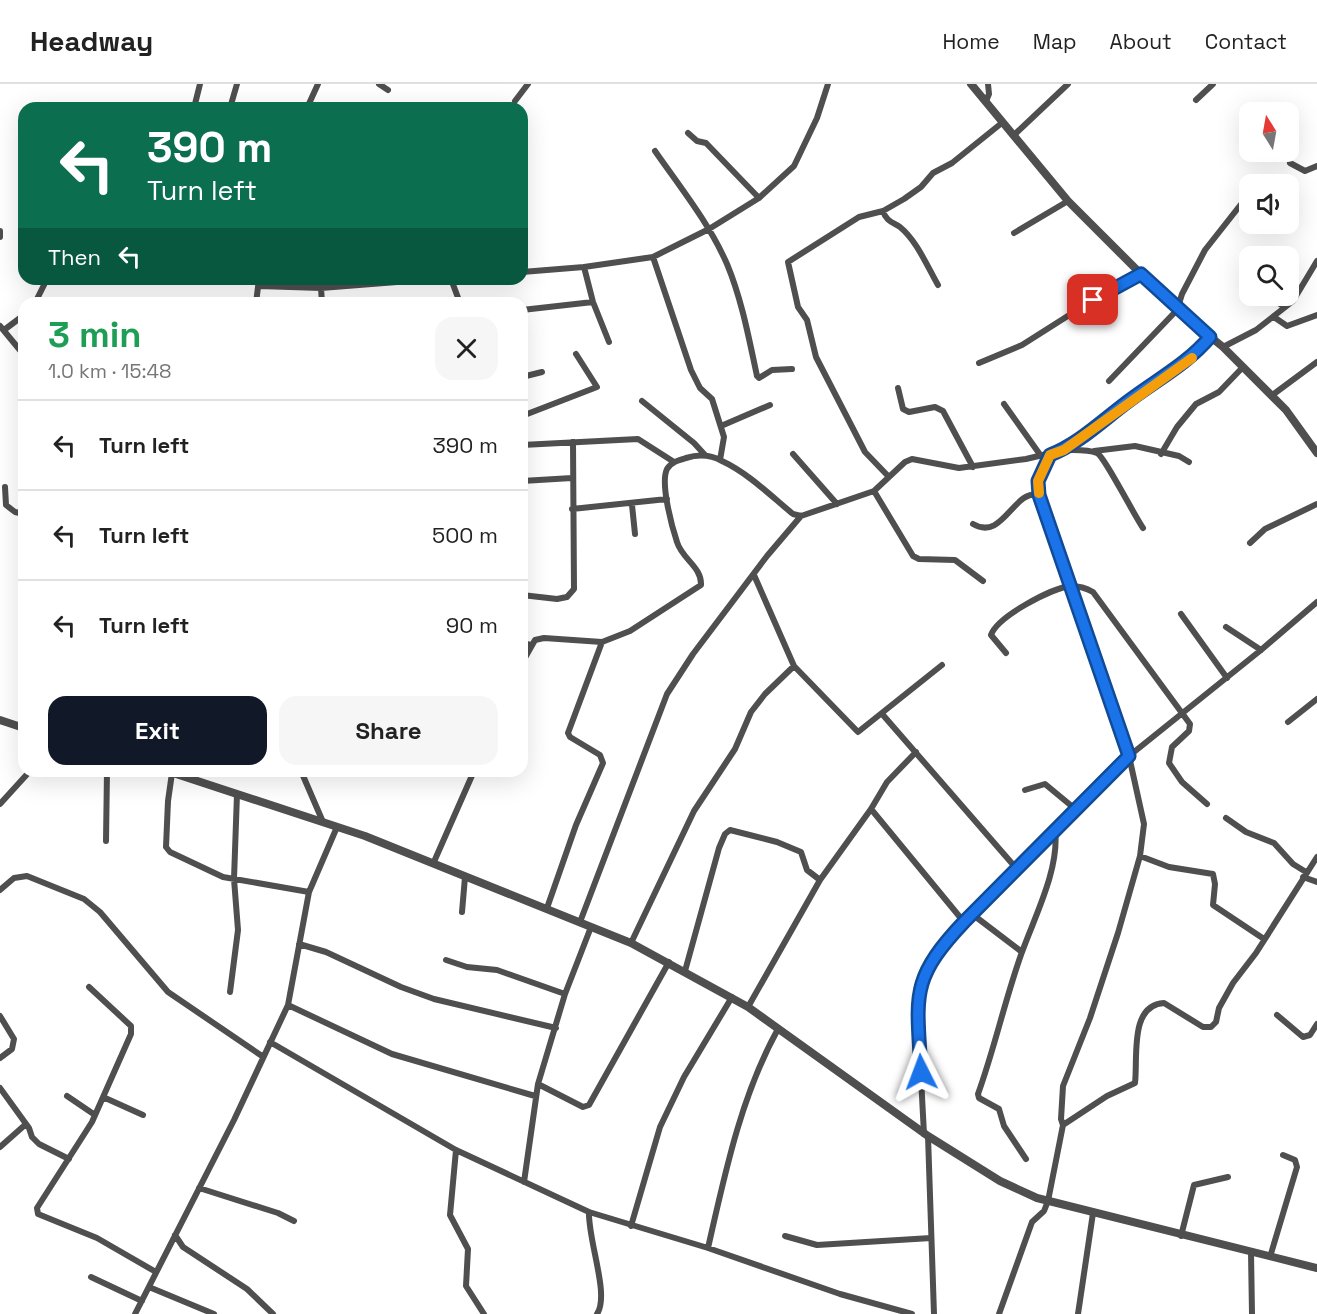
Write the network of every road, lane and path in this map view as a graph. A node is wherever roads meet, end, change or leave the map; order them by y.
1 (237, 84) edge
2 (318, 84) edge
3 (379, 84) edge
4 (528, 84) edge
5 (828, 84) edge
6 (988, 84) edge
7 (1068, 84) edge
8 (1213, 84) edge
9 (198, 85) edge
10 (975, 85) edge
11 (388, 90) dead end
12 (986, 100) junction
13 (1196, 100) dead end
14 (515, 101) dead end
15 (195, 102) edge
16 (232, 102) edge
17 (311, 102) edge
18 (1003, 122) junction
19 (688, 134) dead end
20 (1014, 135) junction
21 (655, 151) dead end
22 (1290, 163) dead end
23 (1317, 166) edge
24 (759, 198) junction
25 (1068, 201) junction
26 (1239, 207) edge
27 (883, 211) junction
28 (709, 229) junction
29 (0, 231) edge
30 (1014, 233) dead end
31 (0, 237) edge
32 (653, 257) junction
33 (1317, 261) edge
34 (584, 267) junction
35 (528, 272) edge
36 (1141, 274) junction
37 (290, 285) edge
38 (359, 285) edge
39 (938, 285) dead end
40 (321, 288) junction
41 (322, 297) edge
42 (593, 302) junction
43 (1285, 307) joint
44 (528, 309) edge
45 (1177, 310) junction
46 (1317, 315) edge
47 (1274, 317) junction
48 (18, 319) edge
49 (2, 328) edge
50 (1210, 337) junction
51 (609, 342) dead end
52 (1223, 346) junction
53 (18, 348) edge
54 (576, 354) dead end
55 (1317, 362) edge
56 (979, 363) dead end
57 (1243, 367) junction
58 (792, 369) dead end
59 (542, 372) dead end
60 (528, 376) edge
61 (1109, 381) dead end
62 (898, 388) dead end
63 (1272, 396) junction
64 (642, 401) dead end
65 (1004, 404) dead end
66 (770, 405) dead end
67 (528, 414) edge
68 (721, 426) junction
69 (573, 442) junction
70 (528, 445) edge
71 (1064, 450) junction
72 (1092, 451) junction
73 (1317, 453) edge
74 (793, 454) dead end
75 (1161, 454) junction
76 (705, 455) junction
77 (1050, 455) junction
78 (1041, 456) junction
79 (720, 459) junction
80 (674, 462) junction
81 (1189, 462) dead end
82 (973, 466) junction
83 (890, 477) junction
84 (572, 478) junction
85 (528, 481) edge
86 (5, 487) dead end
87 (874, 491) junction
88 (1039, 495) junction
89 (667, 499) junction
90 (632, 504) junction
91 (837, 504) junction
92 (1317, 504) edge
93 (572, 509) junction
94 (18, 513) edge
95 (801, 516) junction
96 (973, 524) dead end
97 (1143, 528) dead end
98 (635, 534) dead end
99 (1250, 543) dead end
100 (754, 575) junction
101 (983, 581) dead end
102 (1069, 586) junction
103 (528, 597) edge
104 (1317, 602) edge
105 (1181, 614) dead end
106 (1226, 627) dead end
107 (602, 642) junction
108 (528, 644) edge
109 (531, 645) junction
110 (1261, 650) junction
111 (528, 651) edge
112 (1006, 653) dead end
113 (942, 665) dead end
114 (794, 666) junction
115 (1227, 678) junction
116 (1317, 699) edge
117 (1182, 713) junction
118 (883, 715) junction
119 (0, 720) edge
120 (1288, 722) dead end
121 (18, 726) edge
122 (916, 752) junction
123 (1129, 756) junction
124 (25, 777) edge
125 (107, 777) edge
126 (170, 777) edge
127 (185, 777) edge
128 (304, 777) edge
129 (471, 777) edge
130 (1025, 790) dead end
131 (237, 794) junction
132 (0, 804) edge
133 (1207, 804) dead end
134 (1074, 808) junction
135 (871, 809) junction
136 (1226, 818) dead end
137 (323, 822) junction
138 (337, 827) junction
139 (1055, 829) junction
140 (106, 841) dead end
141 (1140, 856) junction
142 (1317, 857) edge
143 (433, 864) junction
144 (1016, 868) junction
145 (1304, 874) junction
146 (465, 877) junction
147 (234, 879) junction
148 (820, 880) junction
149 (1317, 882) edge
150 (0, 890) edge
151 (309, 892) junction
152 (547, 908) junction
153 (462, 912) dead end
154 (972, 914) junction
155 (580, 922) junction
156 (964, 922) junction
157 (591, 927) junction
158 (1264, 939) junction
159 (631, 943) junction
160 (299, 944) junction
161 (1022, 952) junction
162 (446, 960) dead end
163 (669, 962) junction
164 (686, 971) junction
165 (89, 987) dead end
166 (230, 992) dead end
167 (565, 994) junction
168 (732, 997) junction
169 (288, 1005) junction
170 (748, 1007) junction
171 (1277, 1015) dead end
172 (0, 1016) edge
173 (1317, 1024) edge
174 (556, 1028) junction
175 (778, 1029) junction
176 (270, 1042) junction
177 (262, 1056) junction
178 (0, 1058) edge
179 (538, 1084) junction
180 (0, 1088) edge
181 (67, 1096) dead end
182 (535, 1096) junction
183 (103, 1097) junction
184 (95, 1115) junction
185 (143, 1115) dead end
186 (26, 1124) junction
187 (1063, 1125) junction
188 (926, 1135) junction
189 (0, 1147) edge
190 (456, 1150) junction
191 (1283, 1155) dead end
192 (69, 1159) junction
193 (1026, 1159) dead end
194 (1228, 1177) dead end
195 (524, 1182) junction
196 (199, 1188) junction
197 (1048, 1201) junction
198 (589, 1212) junction
199 (1093, 1214) junction
200 (294, 1221) dead end
201 (631, 1226) junction
202 (175, 1235) junction
203 (785, 1236) dead end
204 (1180, 1236) junction
205 (931, 1238) junction
206 (169, 1247) junction
207 (183, 1247) junction
208 (708, 1248) junction
209 (1251, 1252) junction
210 (1270, 1257) junction
211 (1317, 1268) edge
212 (156, 1272) junction
213 (91, 1277) dead end
214 (148, 1287) junction
215 (141, 1301) junction
216 (135, 1314) edge
217 (214, 1314) edge
218 (273, 1314) edge
219 (484, 1314) edge
220 (597, 1314) edge
221 (912, 1314) edge
222 (934, 1314) edge
223 (999, 1314) edge
224 (1078, 1314) edge
225 (1252, 1314) edge

1 - 16 street
2 - 17 street
3 - 11 street
4 - 14 street
5 - 24 street
6 - 12 street
7 - 20 street
8 - 13 street
9 - 15 street
10 - 12 street
12 - 18 street
18 - 20 street
18 - 27 street
19 - 24 street
20 - 25 street
21 - 28 street
22 - 23 street
24 - 28 street
25 - 30 street
25 - 36 street
26 - 45 street
27 - 39 street
27 - 83 street
28 - 32 street
28 - 58 street
29 - 31 street
32 - 34 street
32 - 68 street
33 - 43 street
34 - 35 street
34 - 42 street
36 - 45 street
36 - 56 street
37 - 40 street
38 - 40 street
40 - 41 street
42 - 44 street
42 - 51 street
43 - 47 street
45 - 50 street
45 - 61 street
46 - 47 street
47 - 52 street
48 - 49 street
49 - 53 street
50 - 52 street
50 - 71 street
52 - 57 street
54 - 67 street
55 - 63 street
57 - 63 street
57 - 75 street
59 - 60 street
62 - 82 street
63 - 73 street
64 - 76 street
65 - 78 street
66 - 68 street
68 - 79 street
69 - 70 street
69 - 80 street
69 - 84 street
71 - 72 street
71 - 77 street
72 - 75 street
72 - 97 street
74 - 91 street
75 - 81 street
76 - 79 street
76 - 80 street
77 - 78 street
77 - 88 street
78 - 82 street
79 - 95 street
80 - 89 street
82 - 83 street
83 - 87 street
84 - 85 street
84 - 93 street
86 - 94 street
87 - 91 street
87 - 101 street
88 - 96 street
88 - 102 street
89 - 90 street
89 - 107 street
90 - 93 street
90 - 98 street
91 - 95 street
92 - 99 street
93 - 103 street
95 - 100 street
100 - 114 street
100 - 155 street
102 - 112 street
102 - 117 street
102 - 123 street
104 - 110 street
105 - 115 street
106 - 110 street
107 - 109 street
107 - 152 street
108 - 109 street
109 - 111 street
110 - 115 street
113 - 118 street
114 - 118 street
114 - 159 street
115 - 117 street
116 - 120 street
117 - 123 street
117 - 133 street
118 - 122 street
119 - 121 street
122 - 135 street
122 - 144 street
123 - 134 street
123 - 141 street
124 - 132 street
125 - 140 street
126 - 147 street
127 - 131 street
128 - 137 street
129 - 143 street
130 - 134 street
131 - 137 street
131 - 147 street
134 - 139 street
135 - 148 street
135 - 156 street
136 - 145 street
137 - 138 street
138 - 143 street
138 - 151 street
139 - 144 street
139 - 161 street
141 - 158 street
141 - 187 street
142 - 145 street
143 - 146 street
144 - 154 street
145 - 149 street
145 - 158 street
146 - 152 street
146 - 153 street
147 - 151 street
147 - 166 street
148 - 164 street
148 - 170 street
150 - 177 street
151 - 160 street
152 - 155 street
154 - 156 street
154 - 161 street
155 - 157 street
156 - 188 street
157 - 159 street
157 - 167 street
158 - 187 street
159 - 163 street
160 - 169 street
160 - 174 street
161 - 193 street
162 - 167 street
163 - 164 street
163 - 179 street
164 - 168 street
165 - 183 street
167 - 174 street
168 - 170 street
168 - 201 street
169 - 176 street
169 - 182 street
170 - 175 street
171 - 173 street
172 - 178 street
174 - 179 street
175 - 188 street
175 - 208 street
176 - 177 street
176 - 190 street
177 - 196 street
179 - 182 street
180 - 186 street
181 - 184 street
182 - 195 street
183 - 184 street
183 - 185 street
184 - 192 street
186 - 189 street
186 - 192 street
187 - 197 street
188 - 197 street
188 - 205 street
190 - 195 street
190 - 219 street
191 - 210 street
192 - 212 street
194 - 204 street
195 - 198 street
196 - 200 street
196 - 202 street
197 - 199 street
197 - 223 street
198 - 201 street
198 - 220 street
199 - 204 street
199 - 224 street
201 - 208 street
202 - 206 street
202 - 207 street
203 - 205 street
204 - 209 street
205 - 222 street
206 - 207 street
206 - 212 street
207 - 218 street
208 - 221 street
209 - 210 street
209 - 225 street
210 - 211 street
212 - 214 street
213 - 215 street
214 - 215 street
214 - 217 street
215 - 216 street

